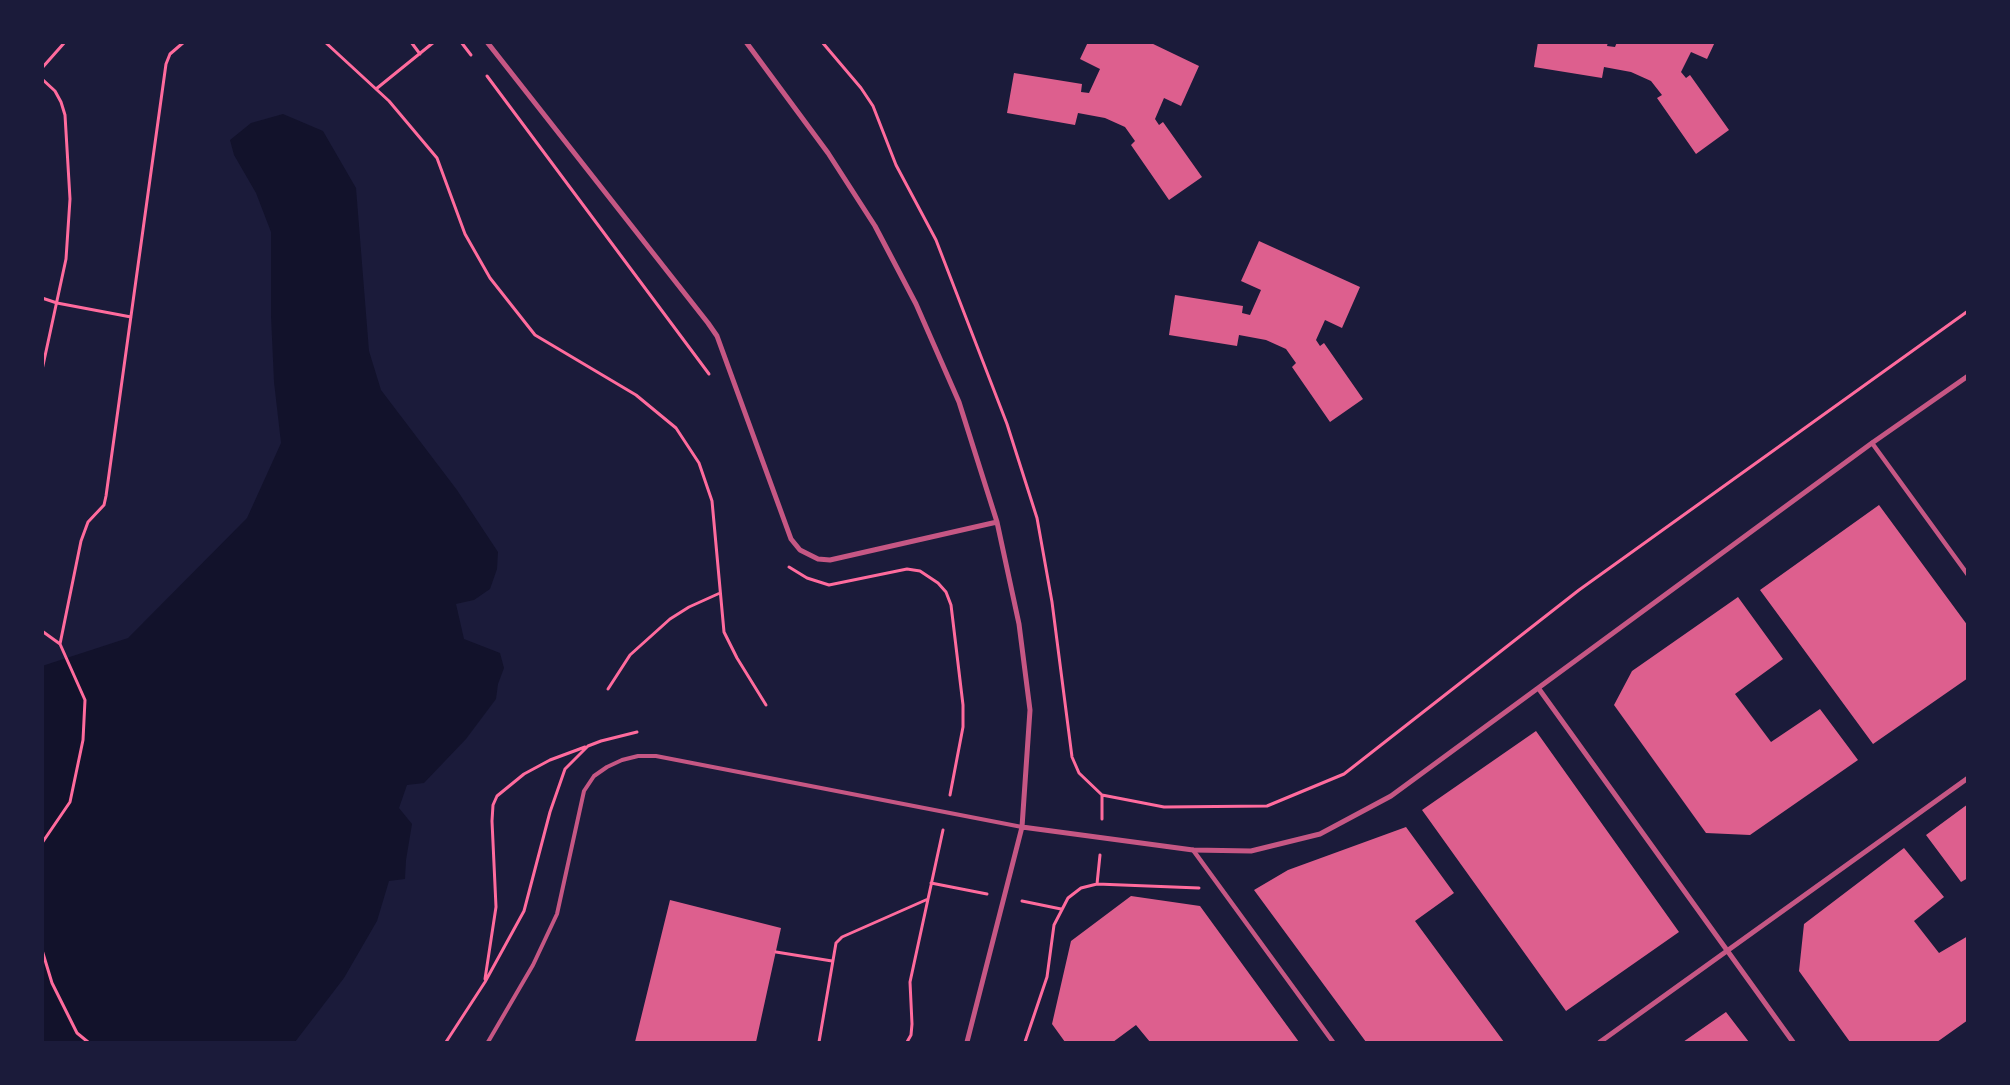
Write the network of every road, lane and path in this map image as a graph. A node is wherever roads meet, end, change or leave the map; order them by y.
1 (65, 42) edge
2 (184, 42) edge
3 (325, 42) edge
4 (411, 42) edge
5 (434, 42) edge
6 (487, 42) edge
7 (746, 42) edge
8 (822, 42) edge
9 (420, 54) junction
10 (42, 68) edge
11 (42, 79) edge
12 (376, 89) junction
13 (42, 298) edge
14 (57, 303) junction
15 (1968, 311) edge
16 (131, 316) junction
17 (42, 370) edge
18 (1968, 376) edge
19 (1872, 443) junction
20 (997, 522) junction
21 (1968, 576) edge
22 (720, 593) junction
23 (42, 631) edge
24 (60, 644) junction
25 (1539, 688) junction
26 (608, 689) dead end
27 (766, 705) dead end
28 (637, 732) dead end
29 (588, 746) junction
30 (1968, 778) edge
31 (1022, 827) junction
32 (42, 843) edge
33 (1193, 850) junction
34 (1220, 888) junction
35 (928, 899) dead end
36 (42, 950) edge
37 (776, 952) dead end
38 (1726, 952) junction
39 (832, 961) junction
40 (485, 982) junction
41 (88, 1042) edge
42 (446, 1042) edge
43 (488, 1042) edge
44 (819, 1042) edge
45 (967, 1042) edge
46 (1025, 1042) edge
47 (1333, 1042) edge
48 (1600, 1042) edge
49 (1793, 1042) edge

1 - 10 path
2 - 16 path
3 - 12 path
4 - 9 path
5 - 9 path
6 - 20 street
7 - 20 street
8 - 15 path
9 - 12 path
11 - 14 path
12 - 22 path
13 - 14 path
14 - 16 path
14 - 17 path
16 - 24 path
18 - 19 street
19 - 21 street
19 - 25 street
20 - 31 street
22 - 26 path
22 - 27 path
23 - 24 path
24 - 32 path
25 - 33 street
25 - 38 street
28 - 29 path
29 - 40 path
29 - 40 path
30 - 38 street
31 - 33 street
31 - 43 lane
31 - 45 street
33 - 34 street
34 - 46 path
34 - 47 street
35 - 39 path
36 - 41 path
37 - 39 path
38 - 48 street
38 - 49 street
39 - 44 path
40 - 42 path

